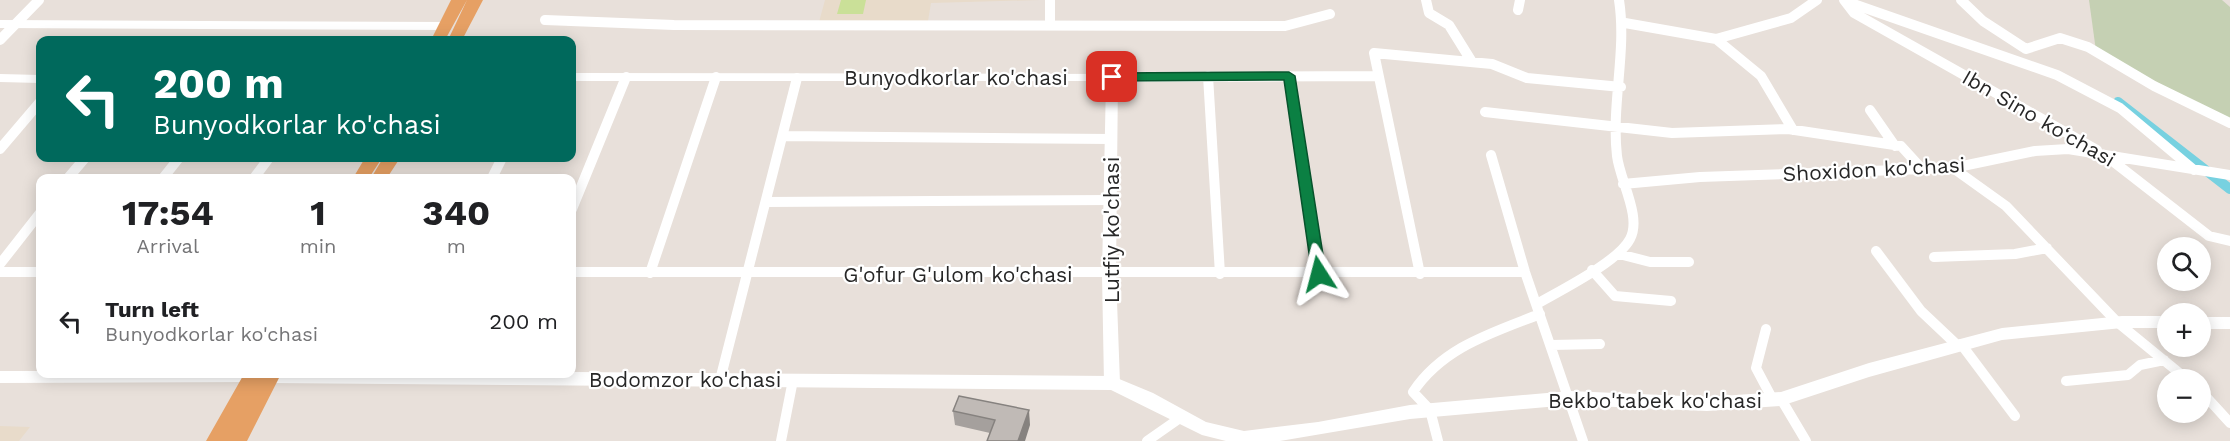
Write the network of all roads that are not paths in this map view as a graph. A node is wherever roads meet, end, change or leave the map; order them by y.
1 (39, 0) edge
2 (459, 0) edge
3 (475, 0) edge
4 (1050, 0) edge
5 (1426, 0) edge
6 (1619, 0) edge
7 (1844, 0) edge
8 (1961, 0) edge
9 (1811, 2) edge
10 (1330, 14) dead end
11 (545, 20) dead end
12 (1624, 23) junction
13 (0, 24) edge
14 (16, 24) junction
15 (1050, 25) junction
16 (446, 26) junction
17 (440, 36) edge
18 (457, 36) edge
19 (1716, 39) junction
20 (0, 40) edge
21 (1472, 62) junction
22 (1208, 76) junction
23 (1289, 76) junction
24 (1377, 76) junction
25 (576, 77) edge
26 (626, 77) junction
27 (716, 77) junction
28 (1112, 77) junction
29 (0, 78) edge
30 (797, 78) junction
31 (36, 79) edge
32 (1621, 87) junction
33 (36, 107) edge
34 (1870, 110) dead end
35 (1485, 112) dead end
36 (2230, 123) edge
37 (1618, 126) junction
38 (1793, 130) junction
39 (0, 135) edge
40 (12, 135) junction
41 (783, 136) junction
42 (1111, 139) junction
43 (1895, 146) junction
44 (0, 149) edge
45 (2103, 154) junction
46 (1491, 155) dead end
47 (82, 162) edge
48 (1953, 168) junction
49 (1922, 170) junction
50 (2195, 170) junction
51 (71, 174) edge
52 (2230, 175) edge
53 (1623, 184) junction
54 (576, 198) edge
55 (1110, 200) junction
56 (766, 202) junction
57 (36, 218) edge
58 (2230, 241) edge
59 (2047, 248) junction
60 (1876, 252) dead end
61 (1619, 254) junction
62 (1934, 257) dead end
63 (1689, 262) dead end
64 (0, 264) edge
65 (1592, 270) junction
66 (0, 272) edge
67 (36, 272) edge
68 (576, 272) edge
69 (1525, 272) junction
70 (650, 273) junction
71 (748, 274) junction
72 (1109, 274) junction
73 (1220, 274) junction
74 (1319, 274) junction
75 (1420, 274) junction
76 (1671, 301) dead end
77 (1538, 309) junction
78 (2117, 322) junction
79 (2157, 322) edge
80 (2211, 323) edge
81 (2230, 323) edge
82 (1766, 329) dead end
83 (1600, 344) dead end
84 (1959, 344) junction
85 (1551, 345) junction
86 (2164, 360) junction
87 (2175, 369) edge
88 (0, 377) edge
89 (36, 377) edge
90 (260, 378) edge
91 (261, 378) edge
92 (537, 378) edge
93 (720, 380) junction
94 (793, 380) junction
95 (2066, 381) dead end
96 (1112, 383) junction
97 (1570, 398) junction
98 (1777, 399) junction
99 (2211, 402) edge
100 (1430, 410) junction
101 (2014, 416) dead end
102 (1180, 418) junction
103 (2230, 423) edge
104 (1244, 440) edge
105 (216, 441) edge
106 (236, 441) edge
107 (781, 441) edge
108 (1146, 441) edge
109 (1438, 441) edge
110 (1583, 441) edge
111 (1806, 441) edge

1 - 14 street
2 - 16 highway
3 - 18 highway
4 - 15 street
5 - 21 street
6 - 12 street
7 - 45 street, Ibn Sino ko‘chasi
7 - 50 street
8 - 36 street
9 - 19 street
10 - 15 street
11 - 15 street
12 - 19 street
12 - 32 street
13 - 14 street
14 - 16 street
14 - 20 street
16 - 17 highway
19 - 38 street
21 - 24 street
21 - 32 street
22 - 23 street, Bunyodkorlar ko'chasi
22 - 28 street, Bunyodkorlar ko'chasi
22 - 73 street
23 - 24 street, Bunyodkorlar ko'chasi
23 - 74 street
24 - 75 street
25 - 26 street, Bunyodkorlar ko'chasi
26 - 27 street, Bunyodkorlar ko'chasi
26 - 54 street
27 - 30 street, Bunyodkorlar ko'chasi
27 - 70 street
28 - 30 street, Bunyodkorlar ko'chasi
28 - 42 street, Lutfiy ko'chasi
29 - 31 street
30 - 41 street
32 - 37 street
33 - 40 street
34 - 43 street
35 - 37 street
37 - 38 street
37 - 53 street
38 - 43 street
39 - 40 street
40 - 44 street
41 - 42 street
41 - 56 street
42 - 55 street, Lutfiy ko'chasi
43 - 49 street
45 - 48 street, Shoxidon ko'chasi
45 - 50 street, Shoxidon ko'chasi
45 - 58 street, Ibn Sino ko‘chasi
46 - 69 street
47 - 51 street
48 - 49 street, Shoxidon ko'chasi
48 - 59 street
49 - 53 street, Shoxidon ko'chasi
50 - 52 street, Shoxidon ko'chasi
53 - 61 street
55 - 56 street
55 - 72 street, Lutfiy ko'chasi
56 - 71 street
57 - 64 street
59 - 62 street
59 - 78 street
60 - 84 street
61 - 63 street
61 - 65 street
65 - 76 street
65 - 77 street
66 - 67 street
68 - 70 street, G'ofur G'ulom ko'chasi
69 - 75 street, G'ofur G'ulom ko'chasi
69 - 77 street
70 - 71 street, G'ofur G'ulom ko'chasi
71 - 72 street, G'ofur G'ulom ko'chasi
71 - 93 street
72 - 73 street, G'ofur G'ulom ko'chasi
72 - 96 street, Lutfiy ko'chasi
73 - 74 street, G'ofur G'ulom ko'chasi
74 - 75 street, G'ofur G'ulom ko'chasi
77 - 85 street
77 - 100 street
78 - 79 main road, Bekbo'tabek ko'chasi
78 - 84 main road, Bekbo'tabek ko'chasi
78 - 86 street
80 - 81 main road
82 - 98 street
83 - 85 street
84 - 98 main road, Bekbo'tabek ko'chasi
84 - 101 street
85 - 97 street
86 - 87 street
86 - 95 street
88 - 89 street, Bodomzor ko'chasi
90 - 105 highway
91 - 106 highway
92 - 93 main road, Bodomzor ko'chasi
93 - 94 main road, Bodomzor ko'chasi
94 - 96 main road, Bodomzor ko'chasi
94 - 107 street
96 - 102 main road, Bodomzor ko'chasi
97 - 98 main road, Bekbo'tabek ko'chasi
97 - 100 main road, Bekbo'tabek ko'chasi
97 - 110 street
98 - 111 street
99 - 103 street
100 - 104 main road, Bekbo'tabek ko'chasi
100 - 109 street
102 - 104 main road, Bekbo'tabek ko'chasi
102 - 108 street

